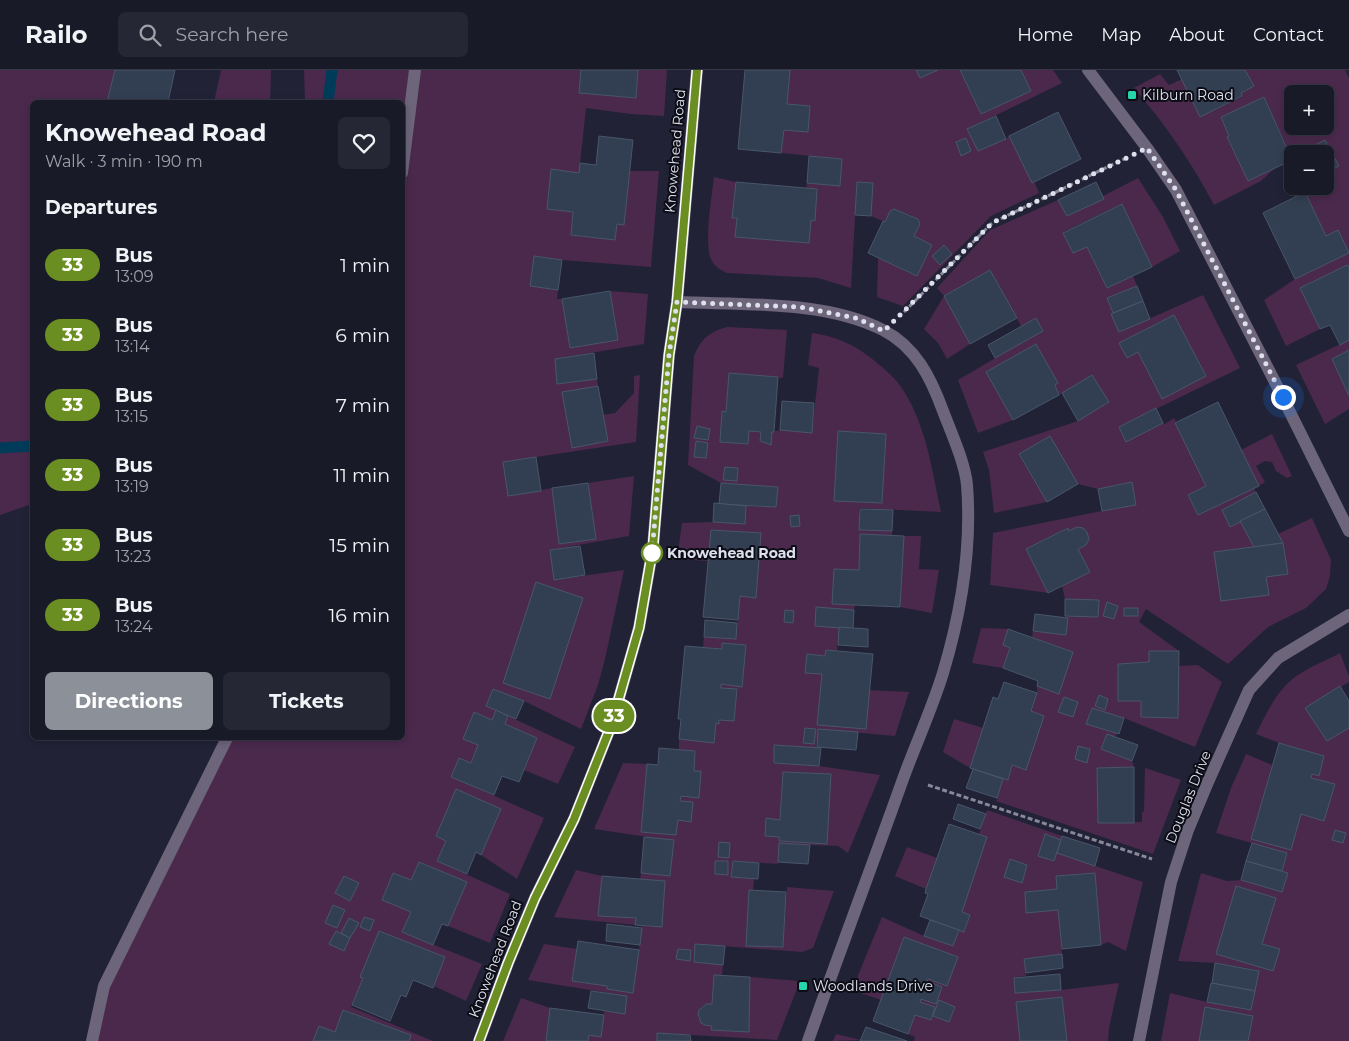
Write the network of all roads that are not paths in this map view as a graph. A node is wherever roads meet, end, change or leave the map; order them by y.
1 (415, 70) edge
2 (697, 70) edge
3 (1088, 70) edge
4 (405, 149) edge
5 (677, 302) junction
6 (1349, 531) edge
7 (1349, 615) edge
8 (226, 740) edge
9 (92, 1041) edge
10 (479, 1041) edge
11 (808, 1041) edge
12 (1139, 1041) edge

1 - 4 street
2 - 5 street, Knowehead Road
3 - 6 street
5 - 10 street, Knowehead Road
5 - 11 street
7 - 12 street, Douglas Drive
8 - 9 street

